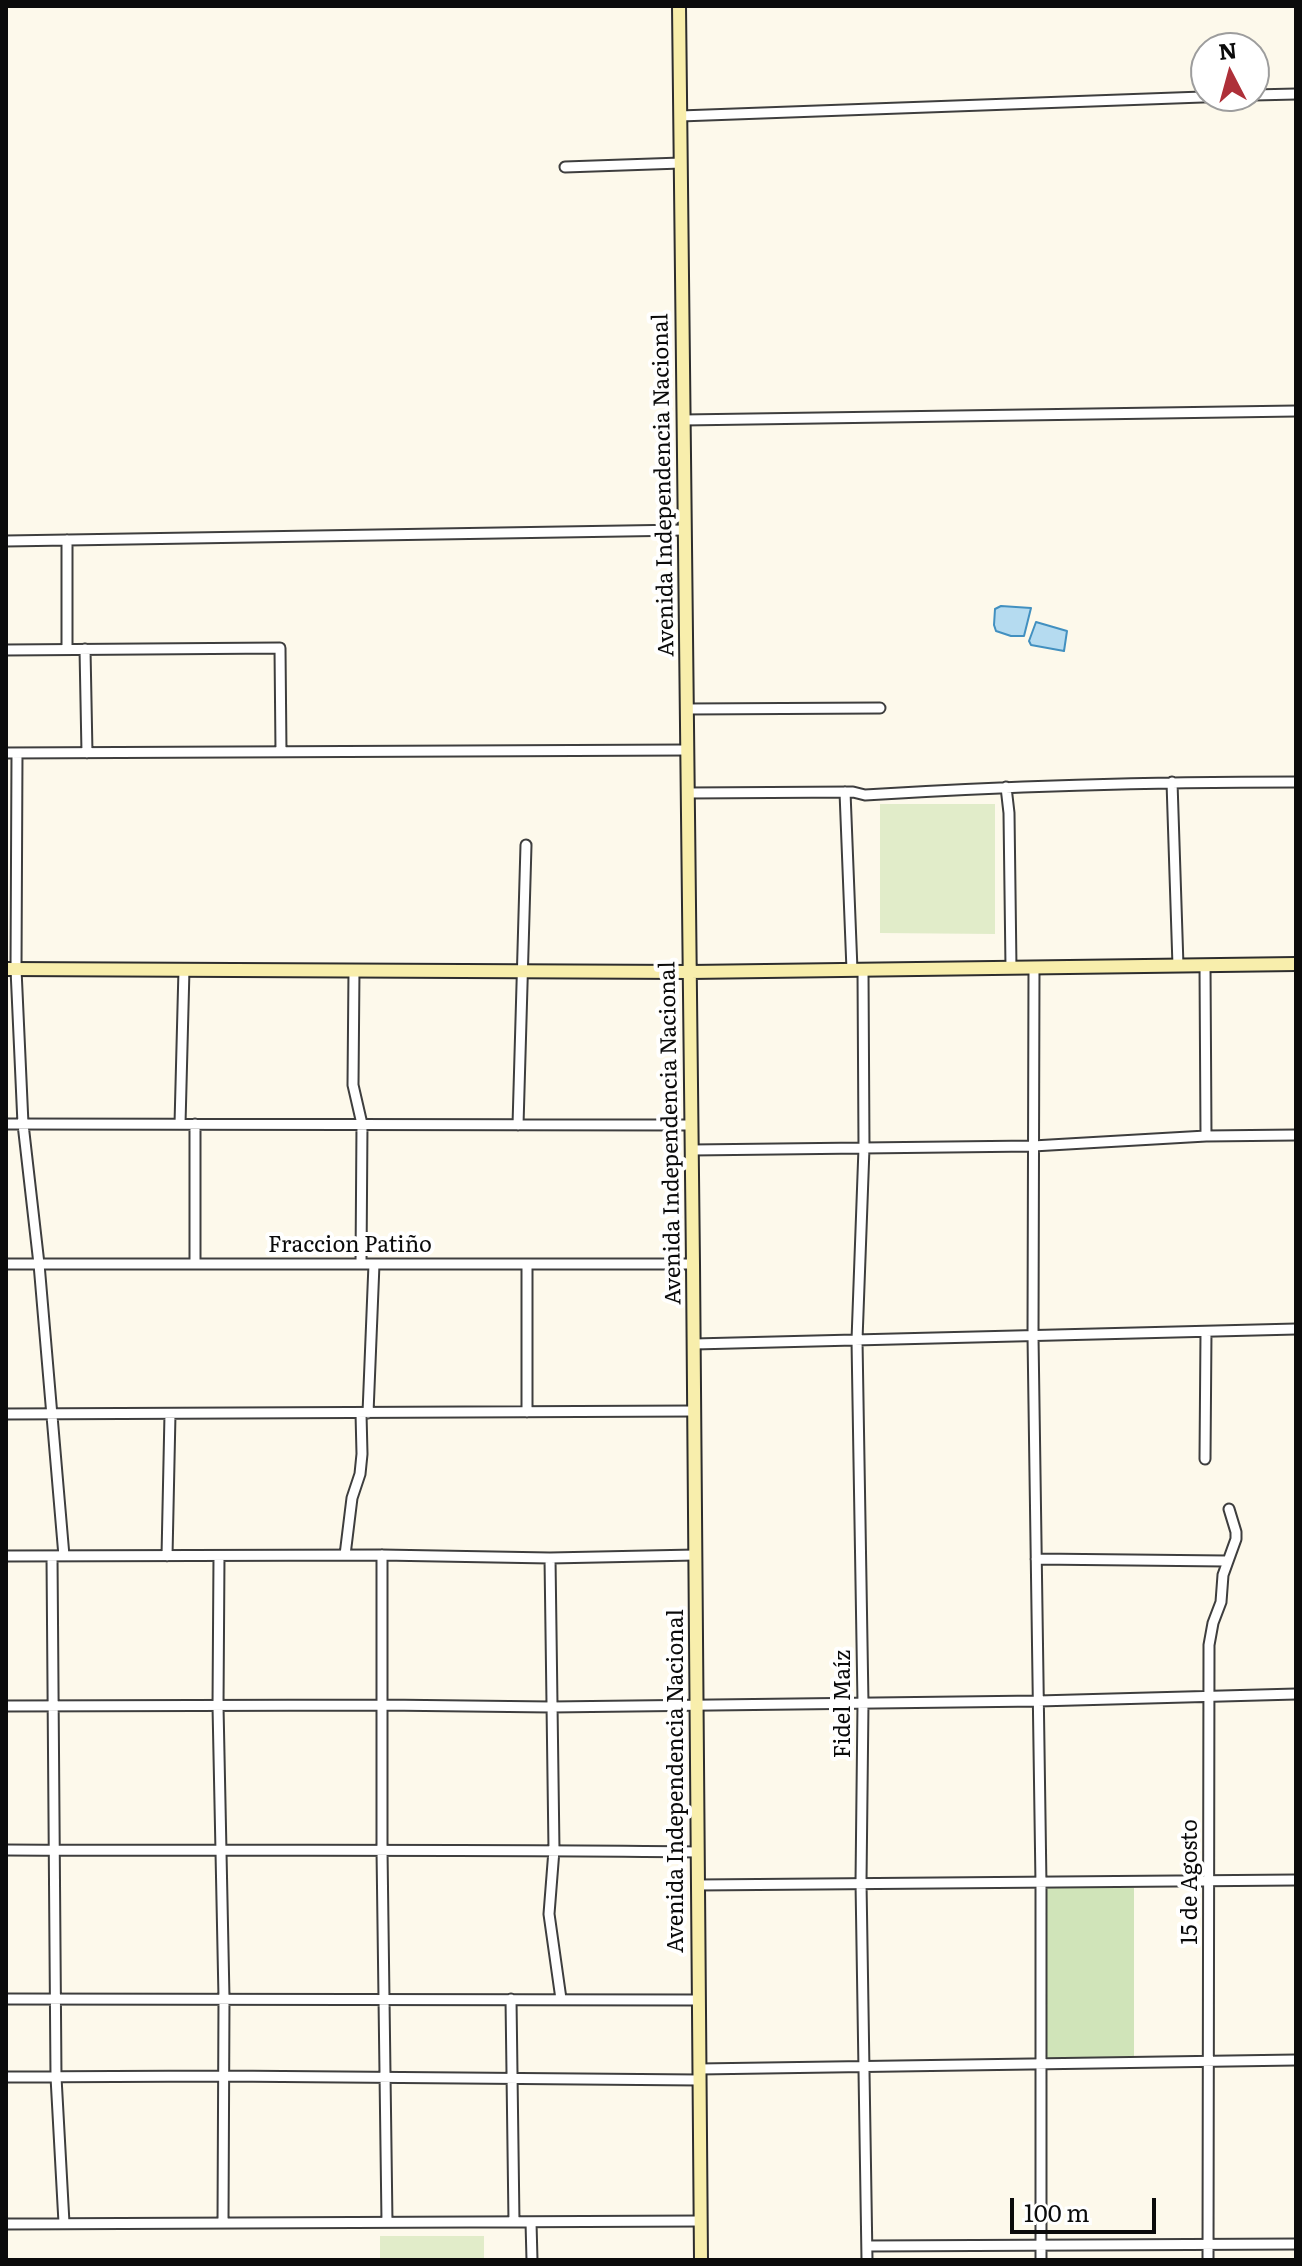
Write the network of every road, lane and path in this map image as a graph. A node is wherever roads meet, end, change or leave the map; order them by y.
1 (679, 6) edge
2 (1296, 94) edge
3 (1270, 95) edge
4 (1190, 97) edge
5 (680, 116) junction
6 (681, 163) junction
7 (565, 167) dead end
8 (1296, 411) edge
9 (683, 420) junction
10 (685, 530) junction
11 (67, 540) junction
12 (6, 541) edge
13 (67, 649) junction
14 (85, 649) junction
15 (6, 650) edge
16 (880, 708) dead end
17 (687, 709) junction
18 (687, 750) junction
19 (281, 752) junction
20 (11, 753) edge
21 (87, 753) junction
22 (1172, 782) junction
23 (1296, 782) edge
24 (1006, 787) junction
25 (845, 792) junction
26 (688, 793) junction
27 (526, 845) dead end
28 (1296, 964) edge
29 (1205, 965) junction
30 (1178, 966) junction
31 (1034, 967) junction
32 (1011, 968) junction
33 (11, 969) edge
34 (184, 969) junction
35 (354, 970) junction
36 (858, 970) junction
37 (522, 971) junction
38 (690, 972) junction
39 (6, 1124) edge
40 (23, 1124) junction
41 (180, 1124) junction
42 (195, 1124) junction
43 (362, 1124) junction
44 (518, 1125) junction
45 (691, 1125) junction
46 (1296, 1135) edge
47 (1206, 1136) junction
48 (1033, 1146) junction
49 (864, 1148) junction
50 (692, 1150) junction
51 (6, 1264) edge
52 (39, 1264) junction
53 (195, 1264) junction
54 (361, 1264) junction
55 (374, 1264) junction
56 (527, 1264) junction
57 (693, 1264) junction
58 (1296, 1329) edge
59 (1206, 1332) junction
60 (1033, 1336) junction
61 (857, 1340) junction
62 (694, 1344) junction
63 (694, 1411) junction
64 (527, 1412) junction
65 (51, 1413) junction
66 (365, 1413) junction
67 (6, 1414) edge
68 (170, 1414) junction
69 (1205, 1459) dead end
70 (1229, 1509) dead end
71 (345, 1555) junction
72 (382, 1555) junction
73 (695, 1555) junction
74 (6, 1556) edge
75 (52, 1556) junction
76 (64, 1556) junction
77 (167, 1556) junction
78 (219, 1556) junction
79 (550, 1558) junction
80 (1036, 1559) junction
81 (1226, 1561) junction
82 (1296, 1694) edge
83 (1209, 1697) junction
84 (1038, 1701) junction
85 (863, 1703) junction
86 (383, 1705) junction
87 (696, 1705) junction
88 (6, 1706) edge
89 (52, 1706) junction
90 (218, 1706) junction
91 (551, 1707) junction
92 (6, 1850) edge
93 (52, 1850) junction
94 (382, 1850) junction
95 (554, 1850) junction
96 (221, 1852) junction
97 (698, 1852) junction
98 (1296, 1880) edge
99 (1208, 1881) junction
100 (861, 1882) junction
101 (1041, 1884) junction
102 (698, 1885) junction
103 (224, 1998) junction
104 (6, 1999) edge
105 (55, 1999) junction
106 (385, 1999) junction
107 (511, 1999) junction
108 (561, 1999) junction
109 (699, 2000) junction
110 (1296, 2060) edge
111 (1209, 2061) junction
112 (1039, 2064) junction
113 (865, 2066) junction
114 (699, 2074) junction
115 (223, 2076) junction
116 (6, 2077) edge
117 (56, 2077) junction
118 (386, 2077) junction
119 (513, 2078) junction
120 (701, 2221) junction
121 (387, 2222) junction
122 (514, 2222) junction
123 (531, 2222) junction
124 (64, 2223) junction
125 (223, 2223) junction
126 (6, 2224) edge
127 (1208, 2243) junction
128 (1296, 2244) edge
129 (1041, 2245) junction
130 (867, 2246) junction
131 (532, 2260) edge
132 (701, 2260) edge
133 (867, 2260) edge
134 (1041, 2260) edge
135 (1208, 2260) edge

1 - 5 main road, Avenida Independencia Nacional
2 - 3 street
4 - 5 street
5 - 6 main road, Avenida Independencia Nacional
6 - 7 street
6 - 9 main road, Avenida Independencia Nacional
8 - 9 street
9 - 10 main road, Avenida Independencia Nacional
10 - 11 street
10 - 17 main road, Avenida Independencia Nacional
11 - 12 street
11 - 13 street
13 - 14 street
13 - 15 street
14 - 19 street
14 - 21 street
16 - 17 street
17 - 18 main road, Avenida Independencia Nacional
18 - 19 street
18 - 26 main road, Avenida Independencia Nacional
19 - 21 street
20 - 21 street
20 - 33 street
22 - 23 street
22 - 24 street
22 - 30 street
24 - 25 street
24 - 32 street
25 - 26 street
25 - 36 street, Fidel Maíz
26 - 38 main road, Avenida Independencia Nacional
27 - 37 street
28 - 29 main road
29 - 30 main road
29 - 47 street
30 - 31 main road
31 - 32 main road
31 - 48 street
32 - 36 main road
33 - 34 main road
33 - 40 street
34 - 35 main road
34 - 41 street
35 - 37 main road
35 - 43 street
36 - 38 main road
36 - 49 street, Fidel Maíz
37 - 38 main road
37 - 44 street
38 - 45 main road, Avenida Independencia Nacional
39 - 40 street
40 - 41 street
40 - 52 street
41 - 42 street
42 - 43 street
42 - 53 street
43 - 44 street
43 - 54 street
44 - 45 street
45 - 50 main road, Avenida Independencia Nacional
46 - 47 street
47 - 48 street
48 - 49 street
48 - 60 street
49 - 50 street
49 - 61 street, Fidel Maíz
50 - 57 main road, Avenida Independencia Nacional
51 - 52 street, Fraccion Patiño
52 - 53 street, Fraccion Patiño
52 - 65 street
53 - 54 street, Fraccion Patiño
54 - 55 street, Fraccion Patiño
55 - 56 street, Fraccion Patiño
55 - 66 street
56 - 57 street, Fraccion Patiño
56 - 64 street
57 - 62 main road, Avenida Independencia Nacional
58 - 59 street
59 - 60 street
59 - 69 street
60 - 61 street
60 - 80 street
61 - 62 street
61 - 85 street, Fidel Maíz
62 - 63 main road, Avenida Independencia Nacional
63 - 64 street
63 - 73 main road, Avenida Independencia Nacional
64 - 66 street
65 - 67 street
65 - 68 street
65 - 76 street
66 - 68 street
66 - 71 street
68 - 77 street
70 - 81 street, 15 de Agosto
71 - 72 street
71 - 78 street
72 - 79 street
72 - 86 street
73 - 79 street
73 - 87 main road, Avenida Independencia Nacional
74 - 75 street
75 - 76 street
75 - 89 street
76 - 77 street
77 - 78 street
78 - 90 street
79 - 91 street
80 - 81 street
80 - 84 street
81 - 83 street, 15 de Agosto
82 - 83 street
83 - 84 street
83 - 99 street, 15 de Agosto
84 - 85 street
84 - 101 street
85 - 87 street
85 - 100 street, Fidel Maíz
86 - 90 street
86 - 91 street
86 - 94 street
87 - 91 street
87 - 97 main road, Avenida Independencia Nacional
88 - 89 street
89 - 90 street
89 - 93 street
90 - 96 street
91 - 95 street
92 - 93 street
93 - 96 street
93 - 105 street
94 - 95 street
94 - 96 street
94 - 106 street
95 - 97 street
95 - 108 street
96 - 103 street
97 - 102 main road, Avenida Independencia Nacional
98 - 99 street
99 - 101 street
99 - 111 street, 15 de Agosto
100 - 101 street
100 - 102 street
100 - 113 street, Fidel Maíz
101 - 112 street
102 - 109 main road, Avenida Independencia Nacional
103 - 105 street
103 - 106 street
103 - 115 street
104 - 105 street
105 - 117 street
106 - 107 street
106 - 118 street
107 - 108 street
107 - 119 street
108 - 109 street
109 - 114 main road, Avenida Independencia Nacional
110 - 111 street
111 - 112 street
111 - 127 street, 15 de Agosto
112 - 113 street
112 - 129 street
113 - 114 street
113 - 130 street, Fidel Maíz
114 - 119 street
114 - 120 main road, Avenida Independencia Nacional
115 - 117 street
115 - 118 street
115 - 125 street
116 - 117 street
117 - 124 street
118 - 119 street
118 - 121 street
119 - 122 street
120 - 123 street
120 - 132 main road, Avenida Independencia Nacional
121 - 122 street
121 - 125 street
122 - 123 street
123 - 131 street
124 - 125 street
124 - 126 street
127 - 128 street
127 - 129 street
127 - 135 street, 15 de Agosto
129 - 130 street
129 - 134 street
130 - 133 street, Fidel Maíz

